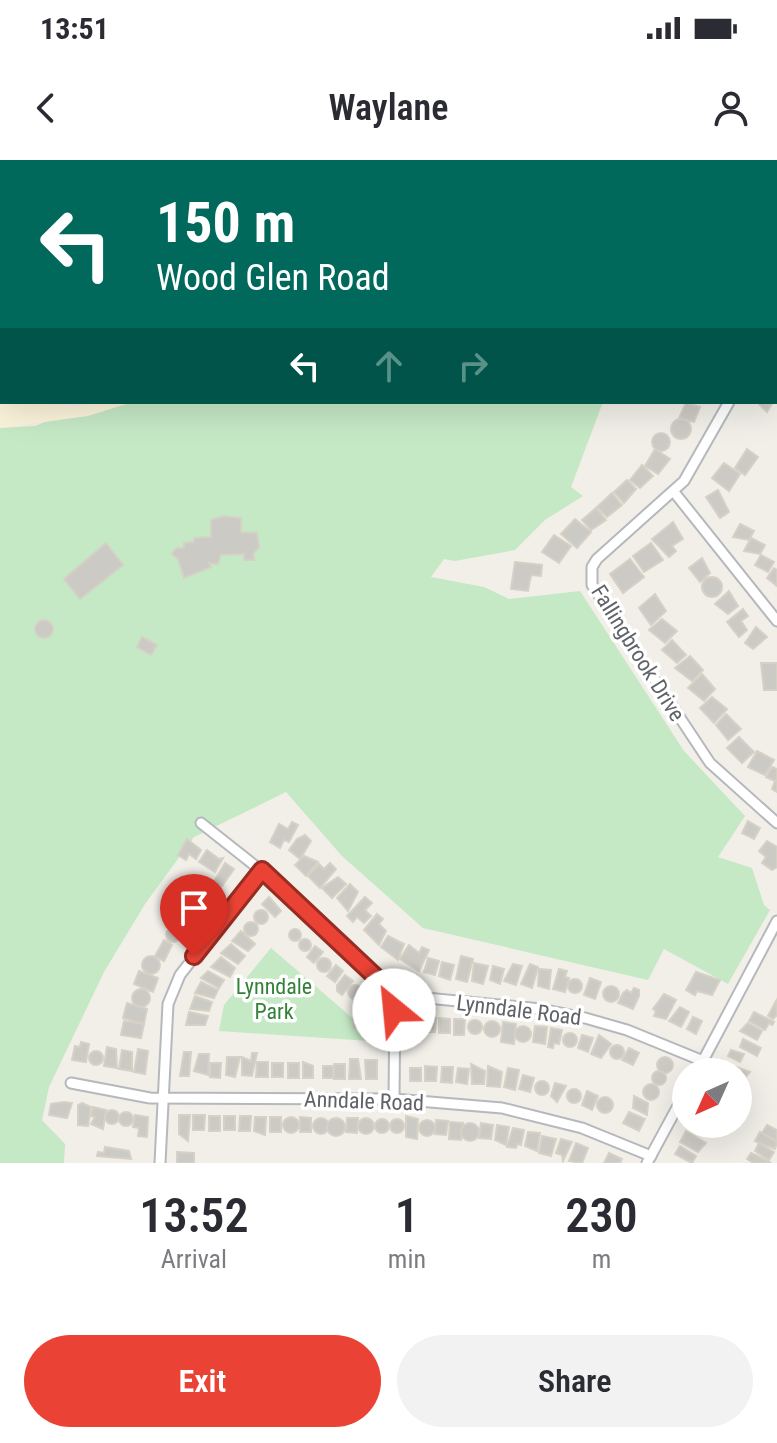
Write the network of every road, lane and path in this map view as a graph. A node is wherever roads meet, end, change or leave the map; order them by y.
1 (728, 404) edge
2 (674, 492) junction
3 (777, 621) edge
4 (201, 823) dead end
5 (777, 823) edge
6 (262, 870) junction
7 (777, 921) edge
8 (395, 995) junction
9 (696, 1058) edge
10 (705, 1058) edge
11 (71, 1083) dead end
12 (162, 1098) junction
13 (394, 1099) junction
14 (672, 1117) edge
15 (649, 1159) edge
16 (160, 1163) edge

1 - 2 street, Fallingbrook Drive
2 - 3 street
2 - 5 street, Fallingbrook Drive
4 - 6 street
6 - 8 street
6 - 12 street
7 - 10 street
8 - 9 street, Lynndale Road
8 - 13 street
11 - 12 street, Anndale Road
12 - 13 street, Anndale Road
12 - 16 street
13 - 15 street, Anndale Road
14 - 15 street

